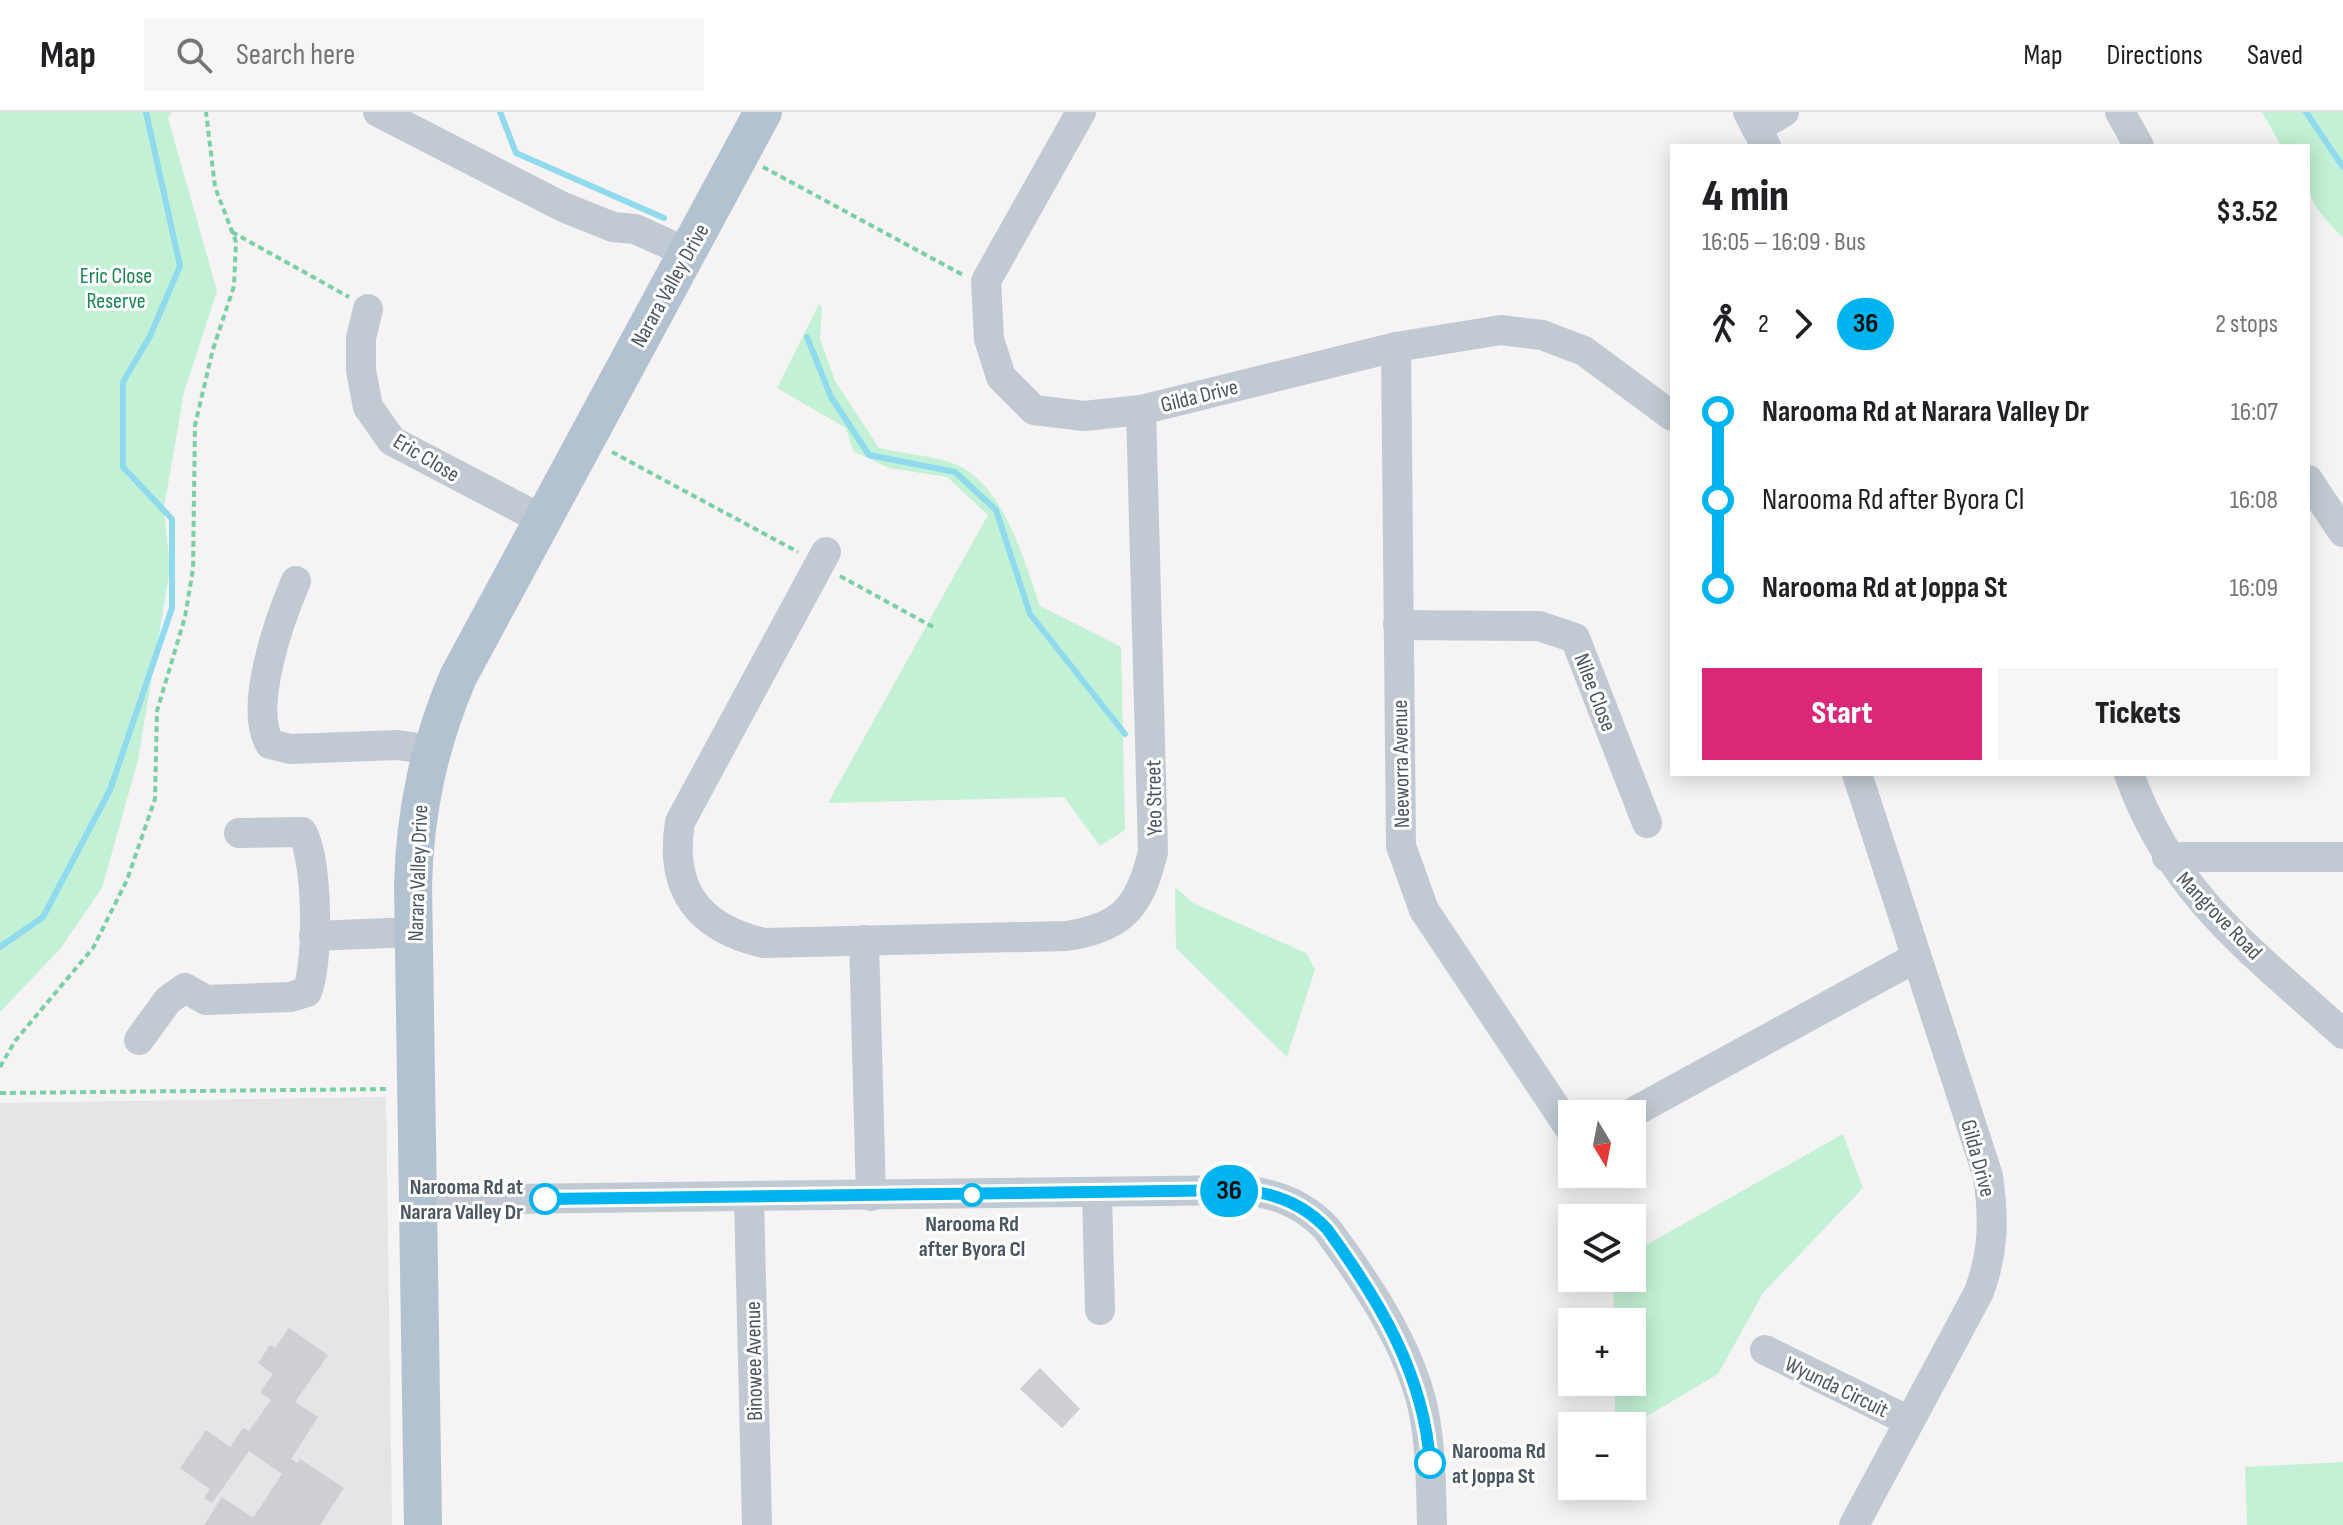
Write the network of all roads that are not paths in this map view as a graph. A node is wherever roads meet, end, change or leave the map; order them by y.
1 (378, 112) edge
2 (763, 112) edge
3 (1081, 112) edge
4 (1784, 112) edge
5 (2120, 112) edge
6 (1757, 129) edge
7 (2138, 144) edge
8 (686, 252) junction
9 (367, 314) road end
10 (1396, 347) junction
11 (1141, 410) junction
12 (1670, 414) edge
13 (2310, 483) edge
14 (541, 519) junction
15 (2343, 532) edge
16 (822, 558) road end
17 (296, 581) dead end
18 (1398, 625) junction
19 (430, 750) junction
20 (1858, 776) edge
21 (2130, 776) edge
22 (1647, 823) dead end
23 (239, 833) dead end
24 (2167, 857) junction
25 (2343, 857) edge
26 (413, 932) junction
27 (314, 936) junction
28 (864, 940) junction
29 (1915, 958) junction
30 (2343, 1034) edge
31 (139, 1040) dead end
32 (1646, 1105) edge
33 (1558, 1111) edge
34 (1097, 1194) junction
35 (871, 1196) junction
36 (749, 1198) junction
37 (416, 1200) junction
38 (1100, 1310) dead end
39 (1765, 1350) dead end
40 (1909, 1421) junction
41 (423, 1525) edge
42 (757, 1525) edge
43 (1432, 1525) edge
44 (1854, 1525) edge

1 - 8 street
2 - 8 main road, Narara Valley Drive
3 - 11 street, Gilda Drive
4 - 6 street
5 - 7 street
8 - 14 main road, Narara Valley Drive
9 - 14 street, Eric Close
10 - 11 street, Gilda Drive
10 - 12 street, Gilda Drive
10 - 18 street, Neeworra Avenue
11 - 28 street, Yeo Street
13 - 15 street
14 - 19 main road, Narara Valley Drive
16 - 28 street, Yeo Street
17 - 19 street
18 - 22 street, Nilee Close
18 - 33 street, Neeworra Avenue
19 - 26 main road, Narara Valley Drive
20 - 29 street, Gilda Drive
21 - 24 street, Mangrove Road
23 - 27 street
24 - 25 street
24 - 30 street, Mangrove Road
26 - 27 street
26 - 37 main road, Narara Valley Drive
27 - 31 street
28 - 35 street
29 - 32 street
29 - 40 street, Gilda Drive
34 - 35 street
34 - 38 street
34 - 43 street
35 - 36 street
36 - 37 street
36 - 42 street, Binowee Avenue
37 - 41 main road, Narara Valley Drive
39 - 40 street, Wyunda Circuit
40 - 44 street, Gilda Drive

